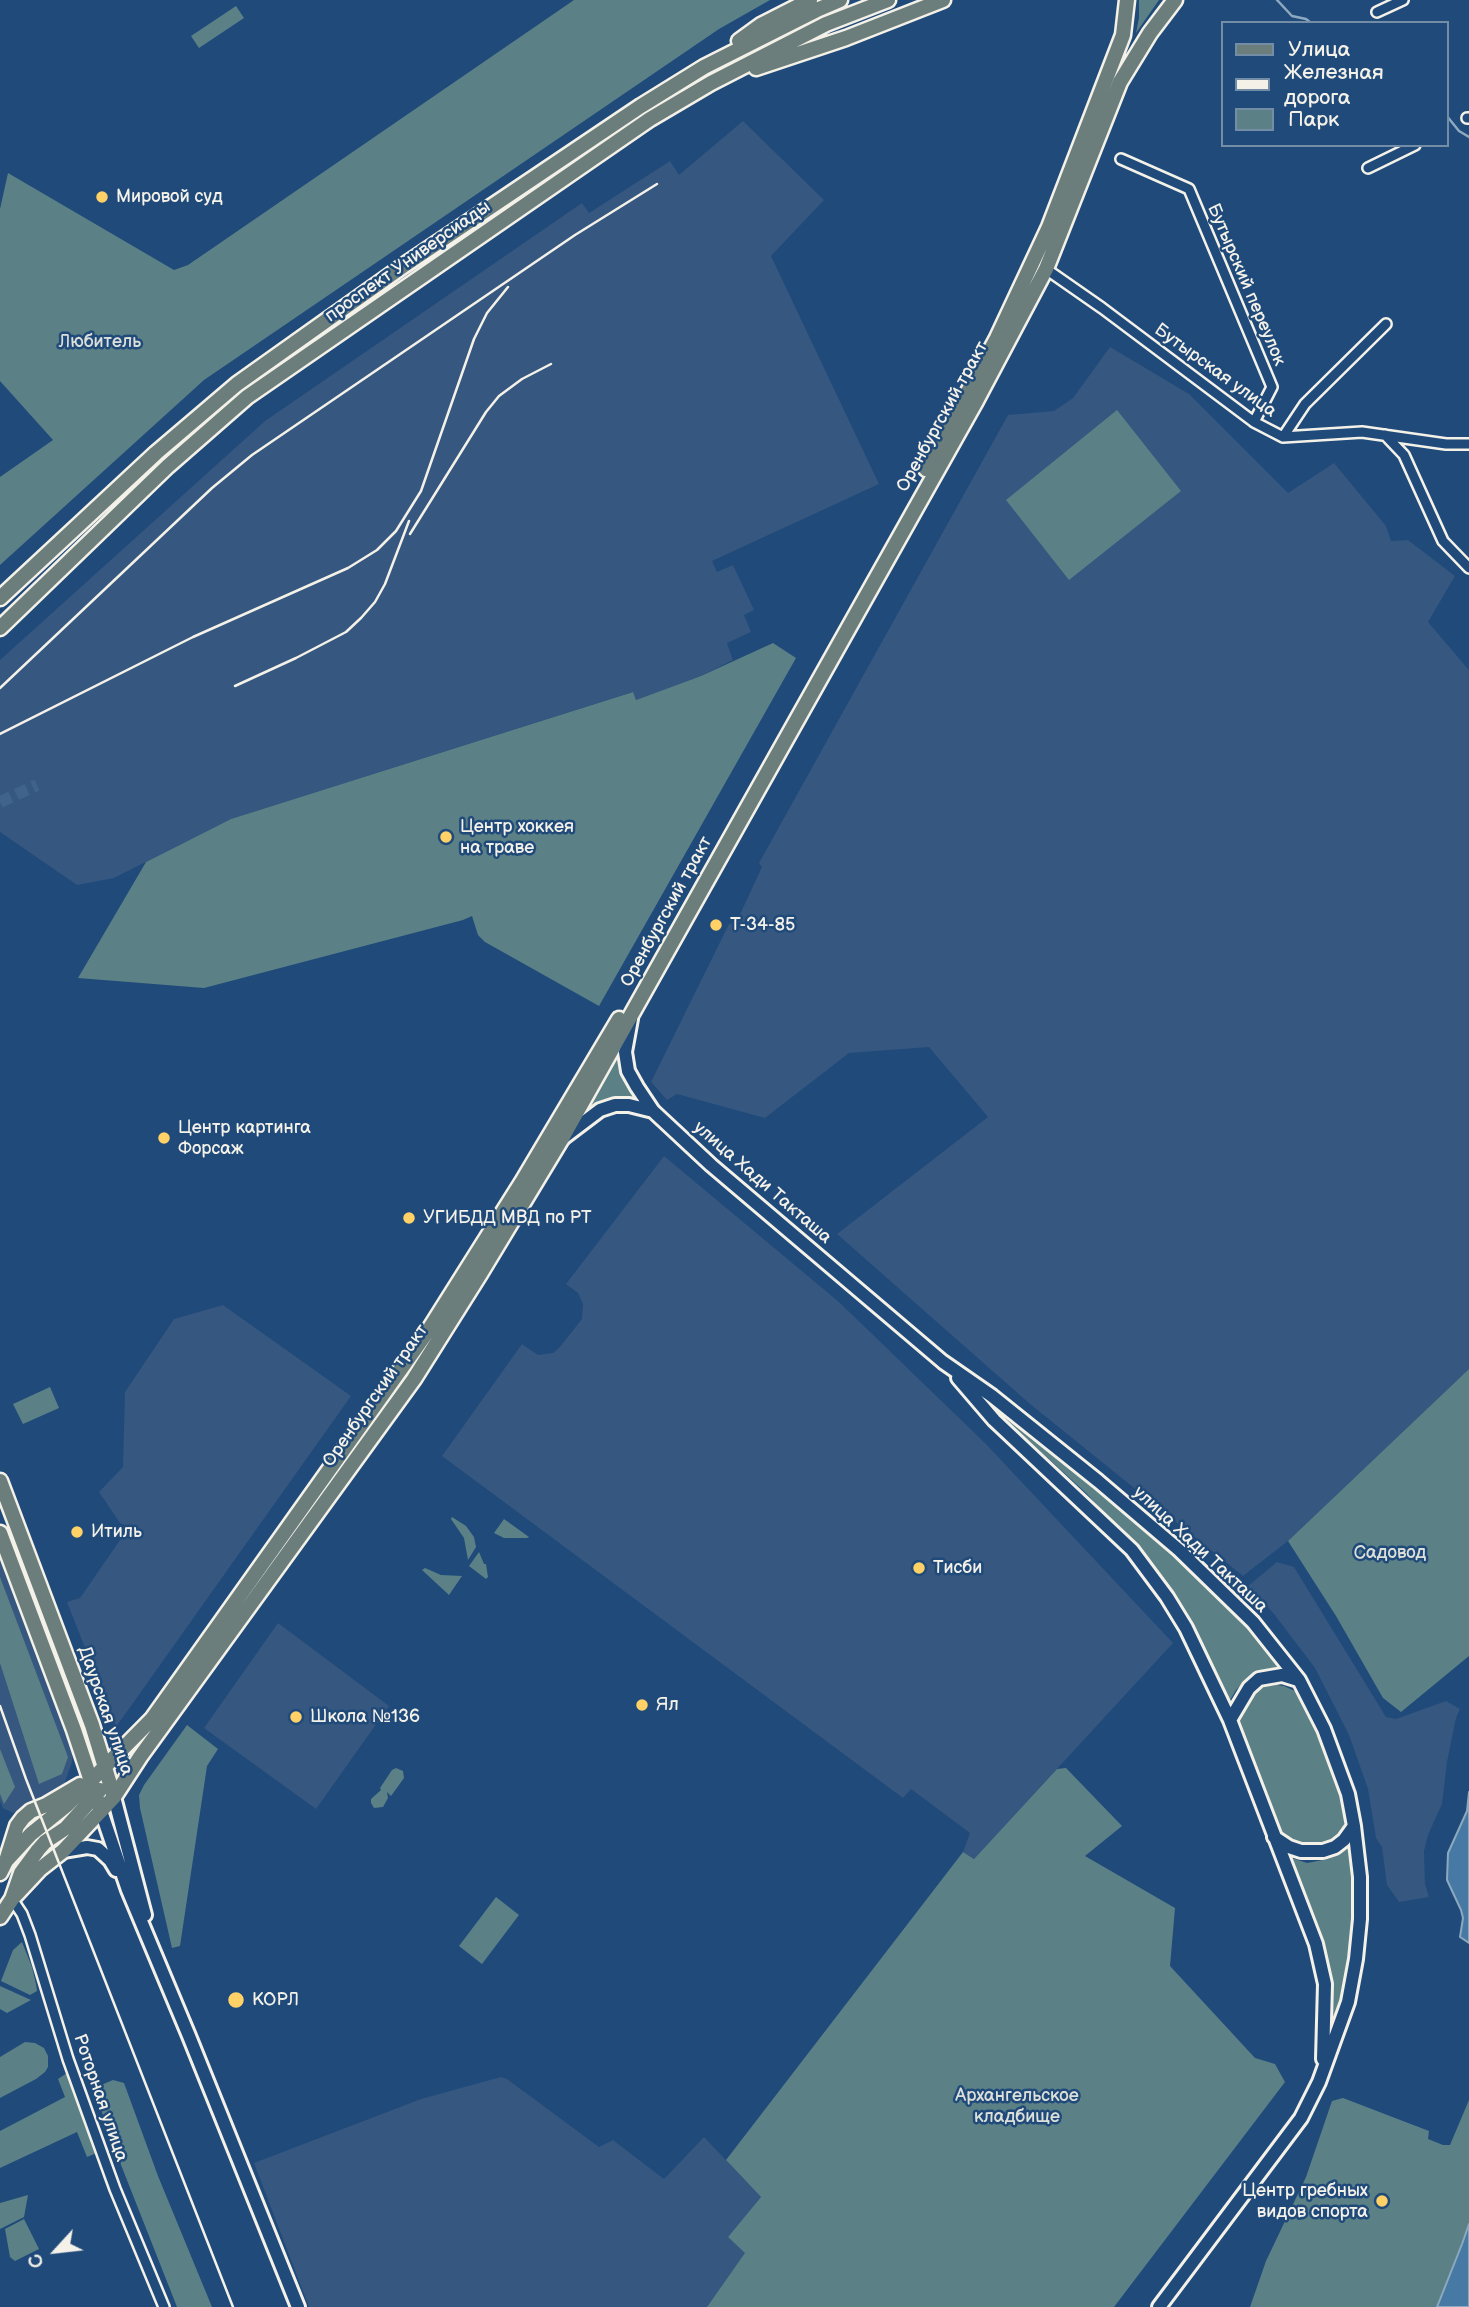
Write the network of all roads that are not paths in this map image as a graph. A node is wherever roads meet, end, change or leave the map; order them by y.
1 (810, 0) edge
2 (840, 0) edge
3 (888, 0) edge
4 (943, 0) edge
5 (1175, 0) edge
6 (1403, 0) edge
7 (1125, 4) edge
8 (1377, 12) dead end
9 (704, 67) junction
10 (711, 83) junction
11 (1411, 147) edge
12 (1121, 159) dead end
13 (1368, 168) dead end
14 (1046, 269) junction
15 (1386, 324) dead end
16 (1254, 422) junction
17 (1385, 435) junction
18 (1283, 437) junction
19 (1469, 444) edge
20 (1469, 568) edge
21 (0, 598) edge
22 (0, 628) edge
23 (631, 1015) junction
24 (653, 1111) junction
25 (561, 1140) junction
26 (943, 1362) junction
27 (0, 1481) edge
28 (0, 1533) edge
29 (1299, 1680) junction
30 (1230, 1720) junction
31 (105, 1765) junction
32 (91, 1779) junction
33 (114, 1797) junction
34 (98, 1804) junction
35 (1354, 1826) junction
36 (1274, 1836) junction
37 (63, 1852) junction
38 (3, 1867) edge
39 (128, 1890) junction
40 (12, 1899) junction
41 (0, 1917) edge
42 (156, 1959) junction
43 (1323, 2070) junction
44 (164, 2307) edge
45 (298, 2307) edge
46 (1158, 2307) edge

1 - 9 main road
2 - 9 main road, проспект Универсиады
3 - 10 main road, проспект Универсиады
4 - 10 main road
5 - 14 main road, Оренбургский тракт
6 - 8 street
7 - 31 main road, Оренбургский тракт
9 - 21 main road, проспект Универсиады
10 - 22 main road, проспект Универсиады
11 - 13 street
12 - 16 street, Бутырский переулок
14 - 16 street, Бутырская улица
14 - 23 main road, Оренбургский тракт
15 - 18 street
16 - 18 street, Бутырская улица
17 - 18 street, Бутырская улица
17 - 19 street, Бутырская улица
17 - 20 street
23 - 24 street, улица Хади Такташа
23 - 25 main road, Оренбургский тракт
24 - 25 street
24 - 26 street, улица Хади Такташа
25 - 33 main road, Оренбургский тракт
26 - 29 street, улица Хади Такташа
26 - 30 street, улица Хади Такташа
27 - 31 main road, Даурская улица
28 - 32 main road, Даурская улица
29 - 30 street
29 - 35 street, улица Хади Такташа
30 - 36 street, улица Хади Такташа
31 - 32 main road, Оренбургский тракт
31 - 33 main road, Даурская улица
31 - 34 main road
32 - 34 main road, Даурская улица
32 - 38 main road, Оренбургский тракт
33 - 34 main road, Оренбургский тракт
33 - 42 street, Даурская улица
34 - 37 main road
34 - 39 street, Даурская улица
34 - 40 main road
35 - 36 street
35 - 43 street, улица Хади Такташа
36 - 43 street, улица Хади Такташа
37 - 39 street
37 - 40 main road
39 - 42 street, Даурская улица
40 - 41 main road
40 - 44 street, Роторная улица
42 - 45 street, Даурская улица
43 - 46 street, улица Хади Такташа

